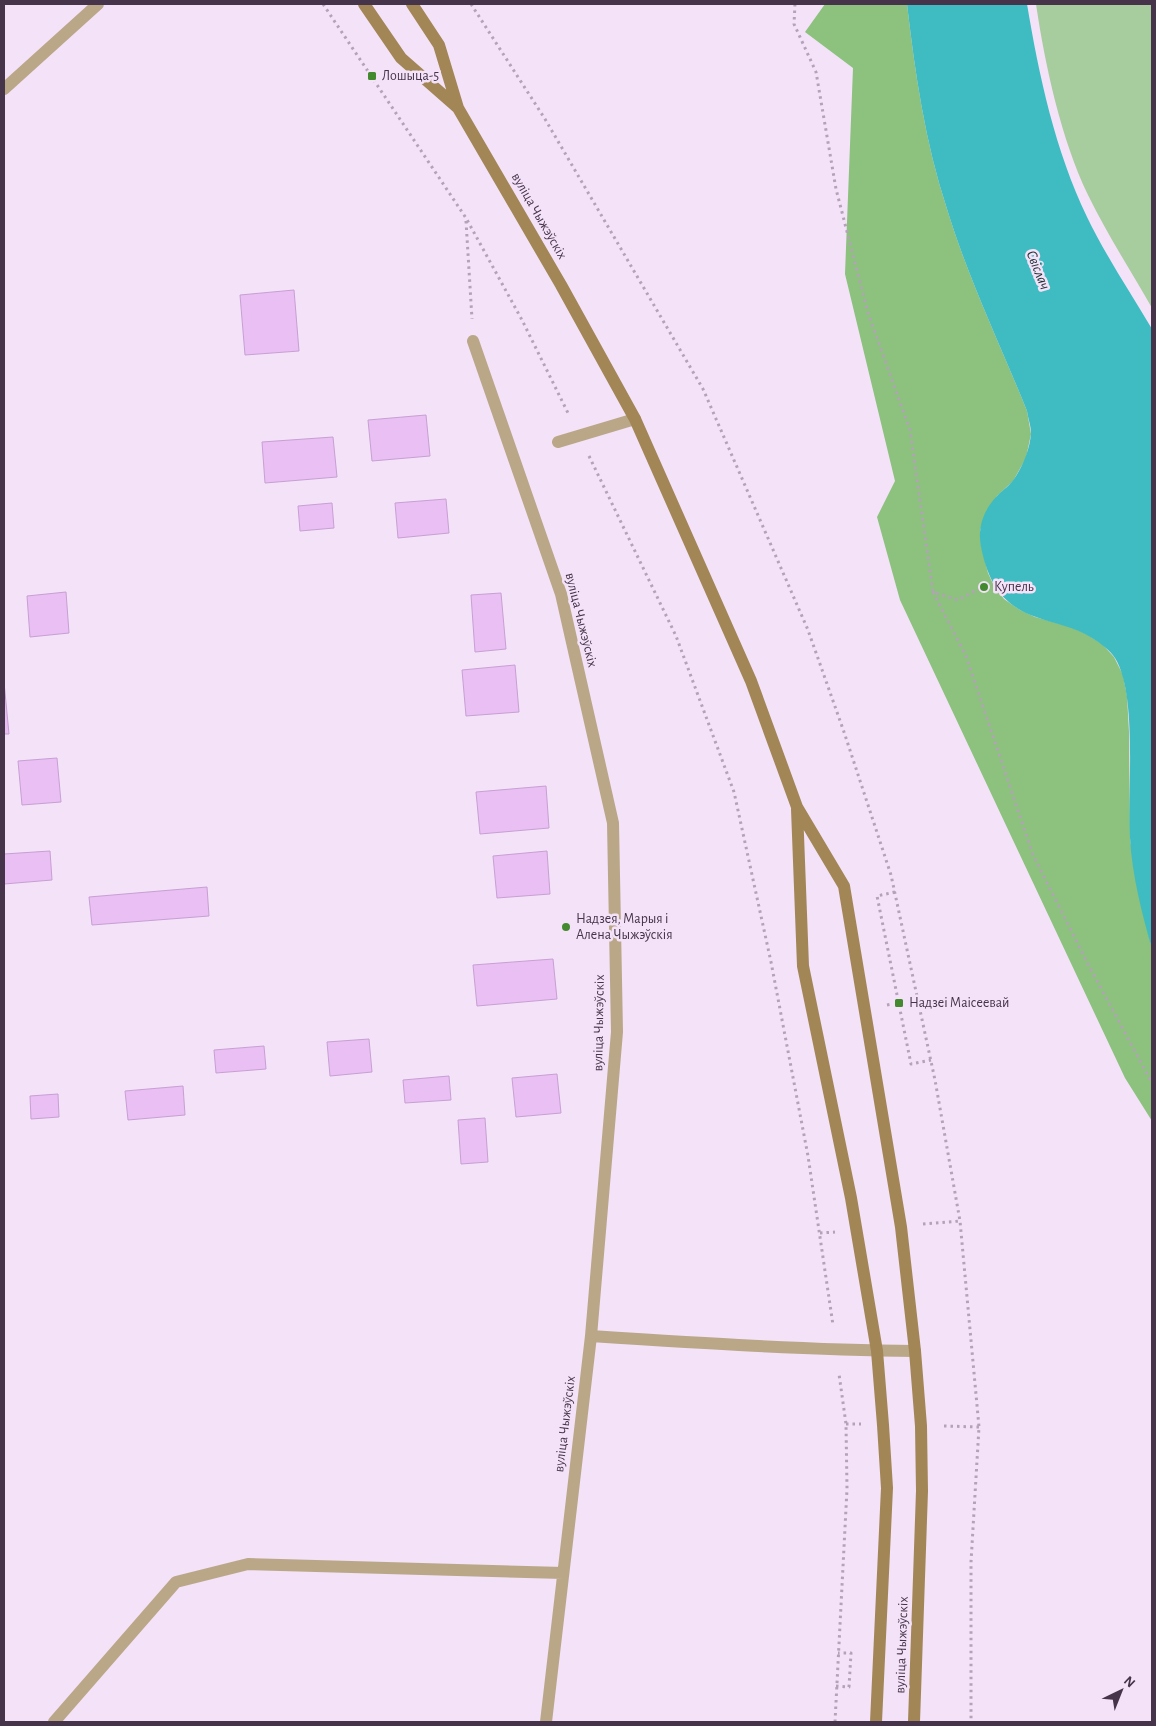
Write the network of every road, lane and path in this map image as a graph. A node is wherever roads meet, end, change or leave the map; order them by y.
1 (98, 4) edge
2 (323, 4) edge
3 (364, 4) edge
4 (412, 4) edge
5 (796, 4) edge
6 (4, 89) edge
7 (458, 108) junction
8 (466, 218) junction
9 (473, 340) joint
10 (635, 419) junction
11 (579, 436) junction
12 (558, 442) dead end
13 (984, 586) dead end
14 (933, 592) junction
15 (797, 806) junction
16 (895, 892) dead end
17 (931, 1060) dead end
18 (1152, 1083) edge
19 (591, 1336) junction
20 (836, 1350) junction
21 (877, 1350) junction
22 (915, 1351) junction
23 (563, 1573) junction
24 (838, 1653) junction
25 (836, 1686) junction
26 (54, 1722) edge
27 (546, 1722) edge
28 (835, 1722) edge
29 (876, 1722) edge
30 (914, 1722) edge

1 - 6 street
2 - 8 path
3 - 7 street, вуліца Чыжэўскіх
4 - 7 street, вуліца Чыжэўскіх
5 - 14 path
7 - 10 street, вуліца Чыжэўскіх
8 - 9 path
8 - 11 path
9 - 19 street, вуліца Чыжэўскіх
10 - 11 street
10 - 15 street, вуліца Чыжэўскіх
11 - 12 street
11 - 20 path
13 - 14 path
14 - 18 path
15 - 21 street, вуліца Чыжэўскіх
15 - 22 street, вуліца Чыжэўскіх
16 - 17 path
19 - 20 street
19 - 23 street, вуліца Чыжэўскіх
20 - 21 street
20 - 24 path
21 - 22 street
21 - 29 street, вуліца Чыжэўскіх
22 - 30 street, вуліца Чыжэўскіх
23 - 26 street
23 - 27 street, вуліца Чыжэўскіх
24 - 25 path
24 - 25 path
25 - 28 path

